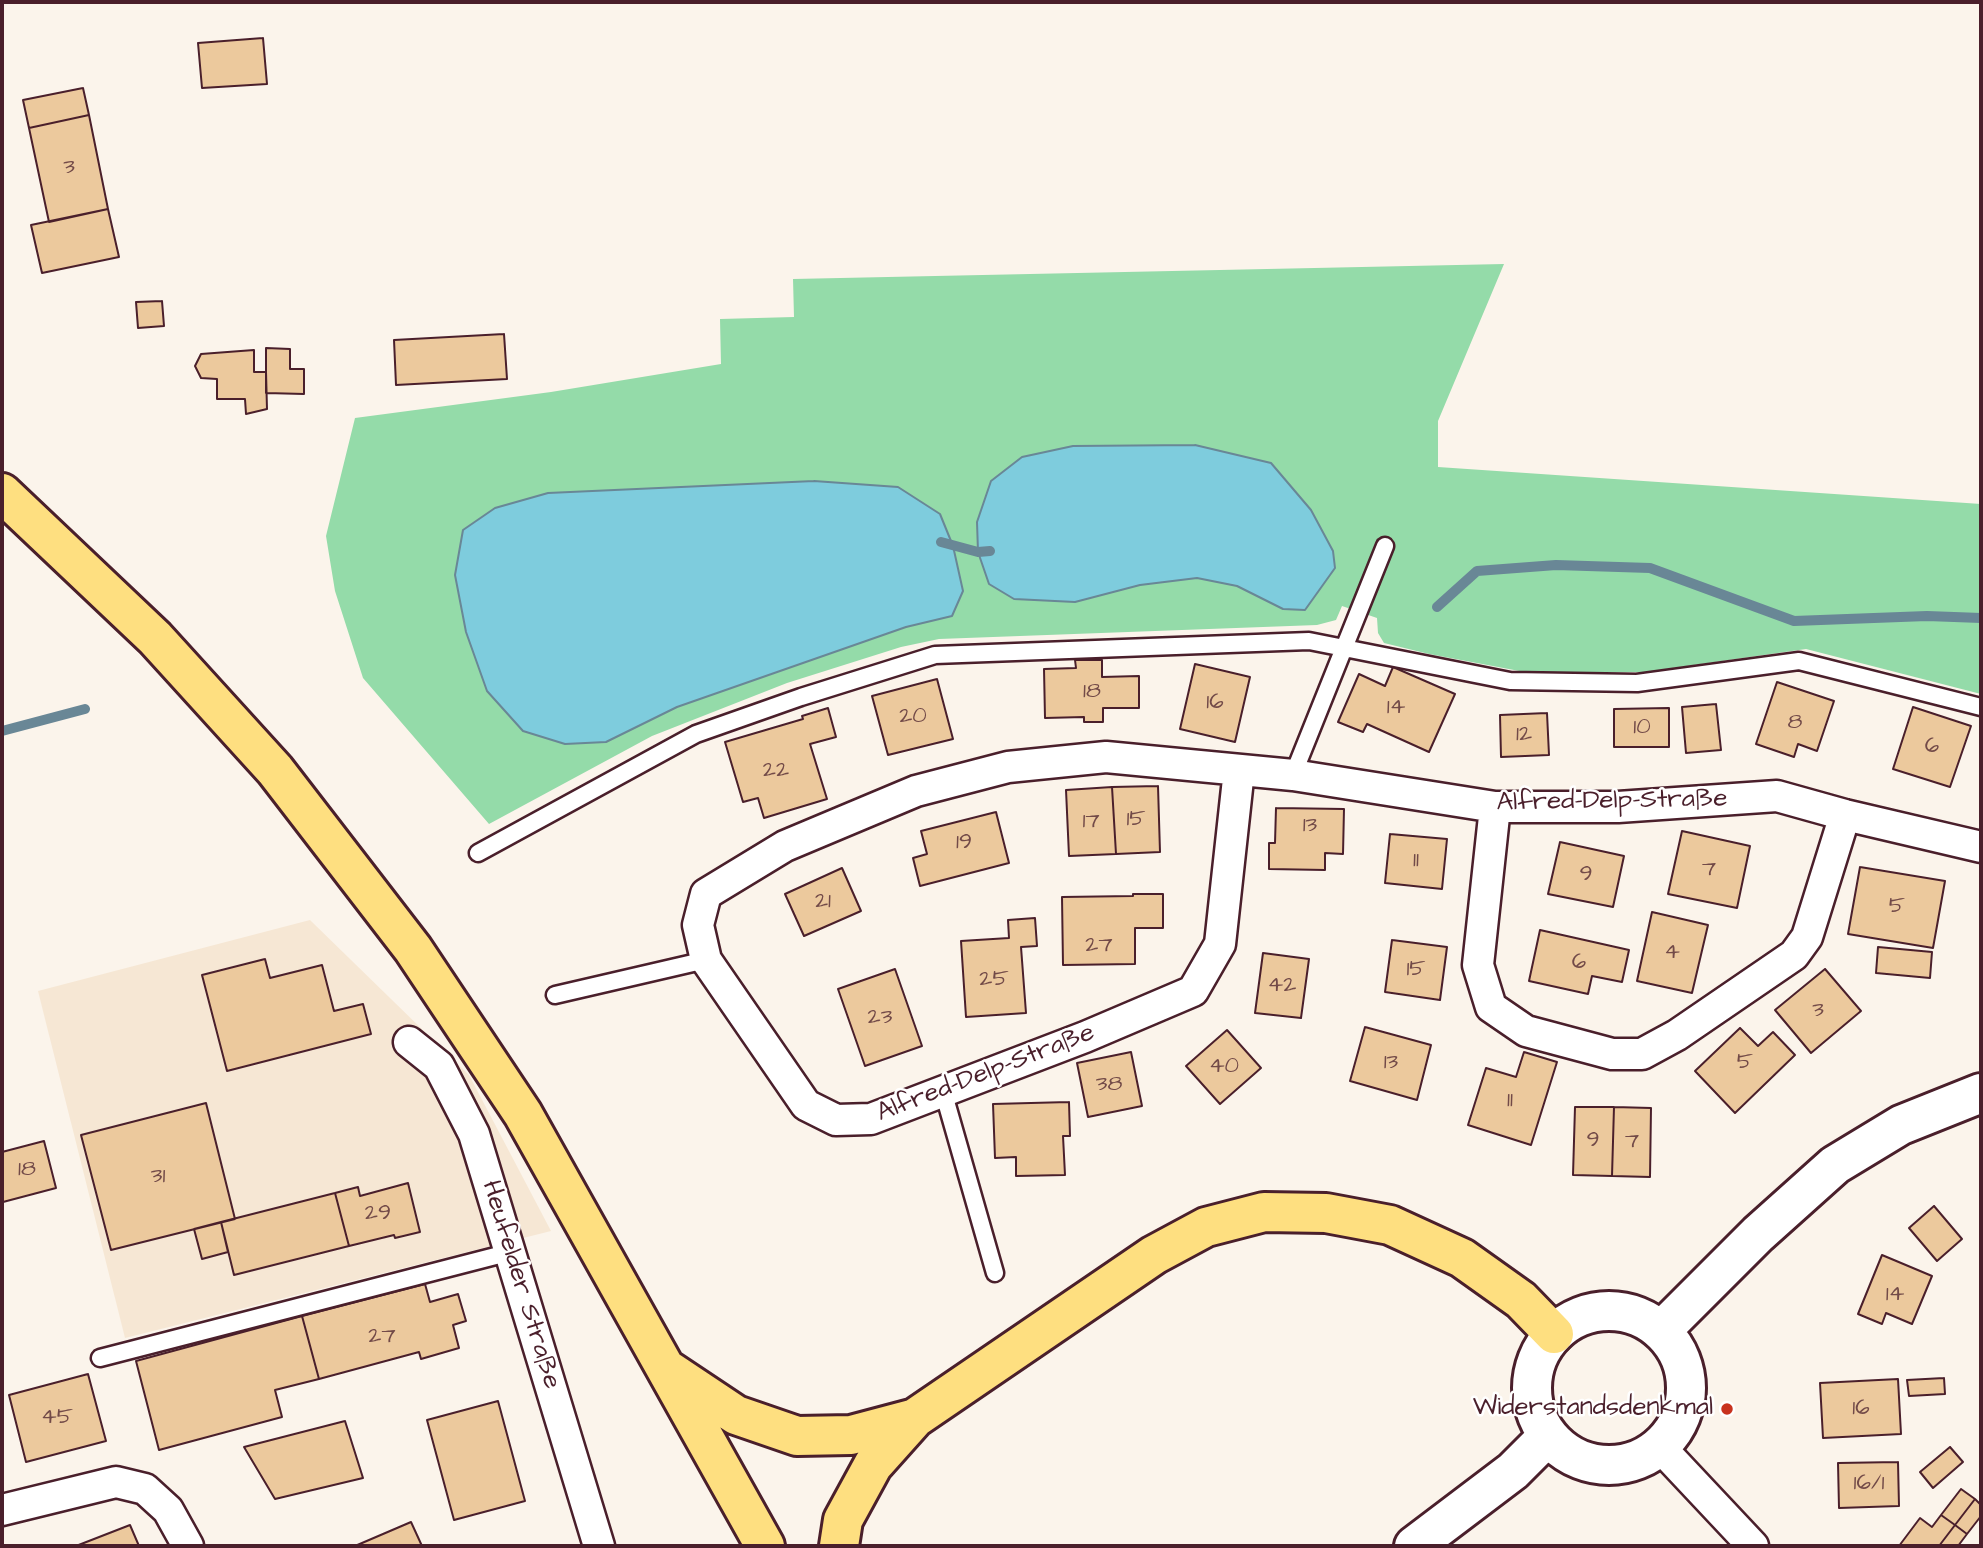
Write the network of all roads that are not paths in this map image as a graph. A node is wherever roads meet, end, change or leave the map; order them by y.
1 (2, 493) edge
2 (1385, 546) dead end
3 (1344, 648) junction
4 (1981, 707) edge
5 (1239, 770) junction
6 (1293, 775) junction
7 (1496, 807) junction
8 (1845, 815) junction
9 (1981, 847) edge
10 (478, 853) dead end
11 (706, 960) junction
12 (555, 995) dead end
13 (409, 1042) dead end
14 (943, 1091) junction
15 (1981, 1093) edge
16 (511, 1252) junction
17 (995, 1273) dead end
18 (1661, 1331) junction
19 (1554, 1334) junction
20 (100, 1358) dead end
21 (665, 1368) junction
22 (915, 1418) junction
23 (1548, 1436) junction
24 (1660, 1447) junction
25 (2, 1510) edge
26 (188, 1546) edge
27 (599, 1546) edge
28 (765, 1546) edge
29 (839, 1546) edge
30 (1414, 1546) edge
31 (1754, 1546) edge

1 - 21 main road
2 - 3 lane
3 - 4 lane
3 - 6 lane
3 - 10 lane
5 - 6 street, Alfred-Delp-Straße
5 - 11 street, Alfred-Delp-Straße
5 - 14 street, Alfred-Delp-Straße
6 - 7 street, Alfred-Delp-Straße
7 - 8 street, Alfred-Delp-Straße
7 - 8 street
8 - 9 street, Alfred-Delp-Straße
11 - 12 lane
11 - 14 street, Alfred-Delp-Straße
13 - 16 street, Heufelder Straße
14 - 17 lane
15 - 18 street
16 - 20 lane
16 - 27 street, Heufelder Straße
18 - 19 street
18 - 24 street
19 - 22 main road
19 - 23 street
21 - 22 main road
21 - 28 main road
22 - 29 main road
23 - 24 street
23 - 30 street
24 - 31 street
25 - 26 street

